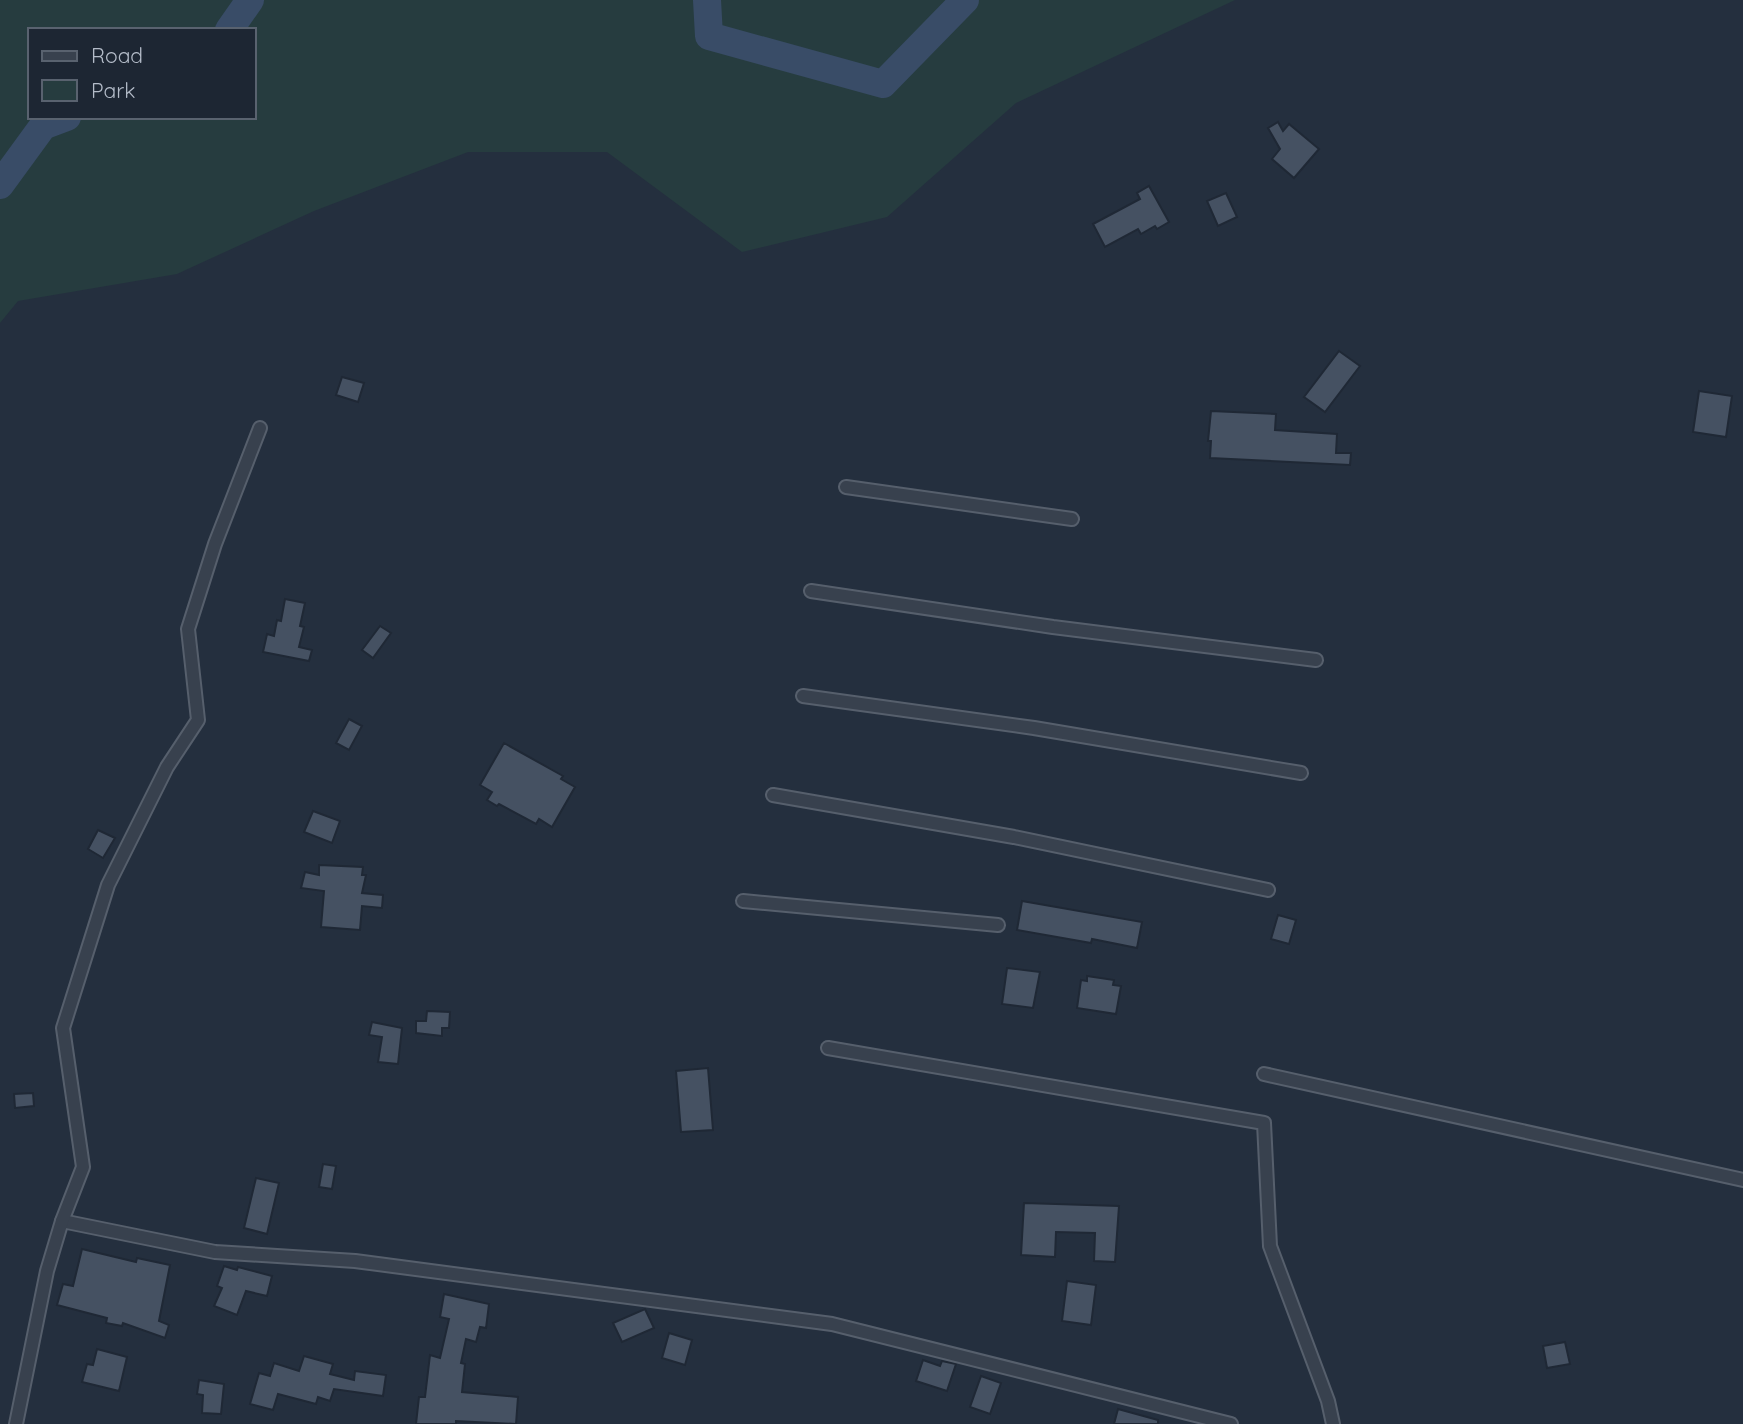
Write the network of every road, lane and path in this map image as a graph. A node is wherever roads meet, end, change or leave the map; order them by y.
1 (260, 428) dead end
2 (846, 487) dead end
3 (1072, 519) dead end
4 (811, 591) dead end
5 (1317, 660) dead end
6 (803, 696) dead end
7 (1301, 773) dead end
8 (773, 794) dead end
9 (1268, 890) dead end
10 (743, 901) dead end
11 (998, 925) dead end
12 (828, 1048) dead end
13 (1264, 1074) dead end
14 (1743, 1180) edge
15 (62, 1221) junction
16 (16, 1424) edge
17 (1231, 1424) edge
18 (1333, 1424) edge

1 - 15 street
2 - 3 street
4 - 5 street
6 - 7 street
8 - 9 street
10 - 11 street
12 - 18 street
13 - 14 street
15 - 16 street
15 - 17 street

